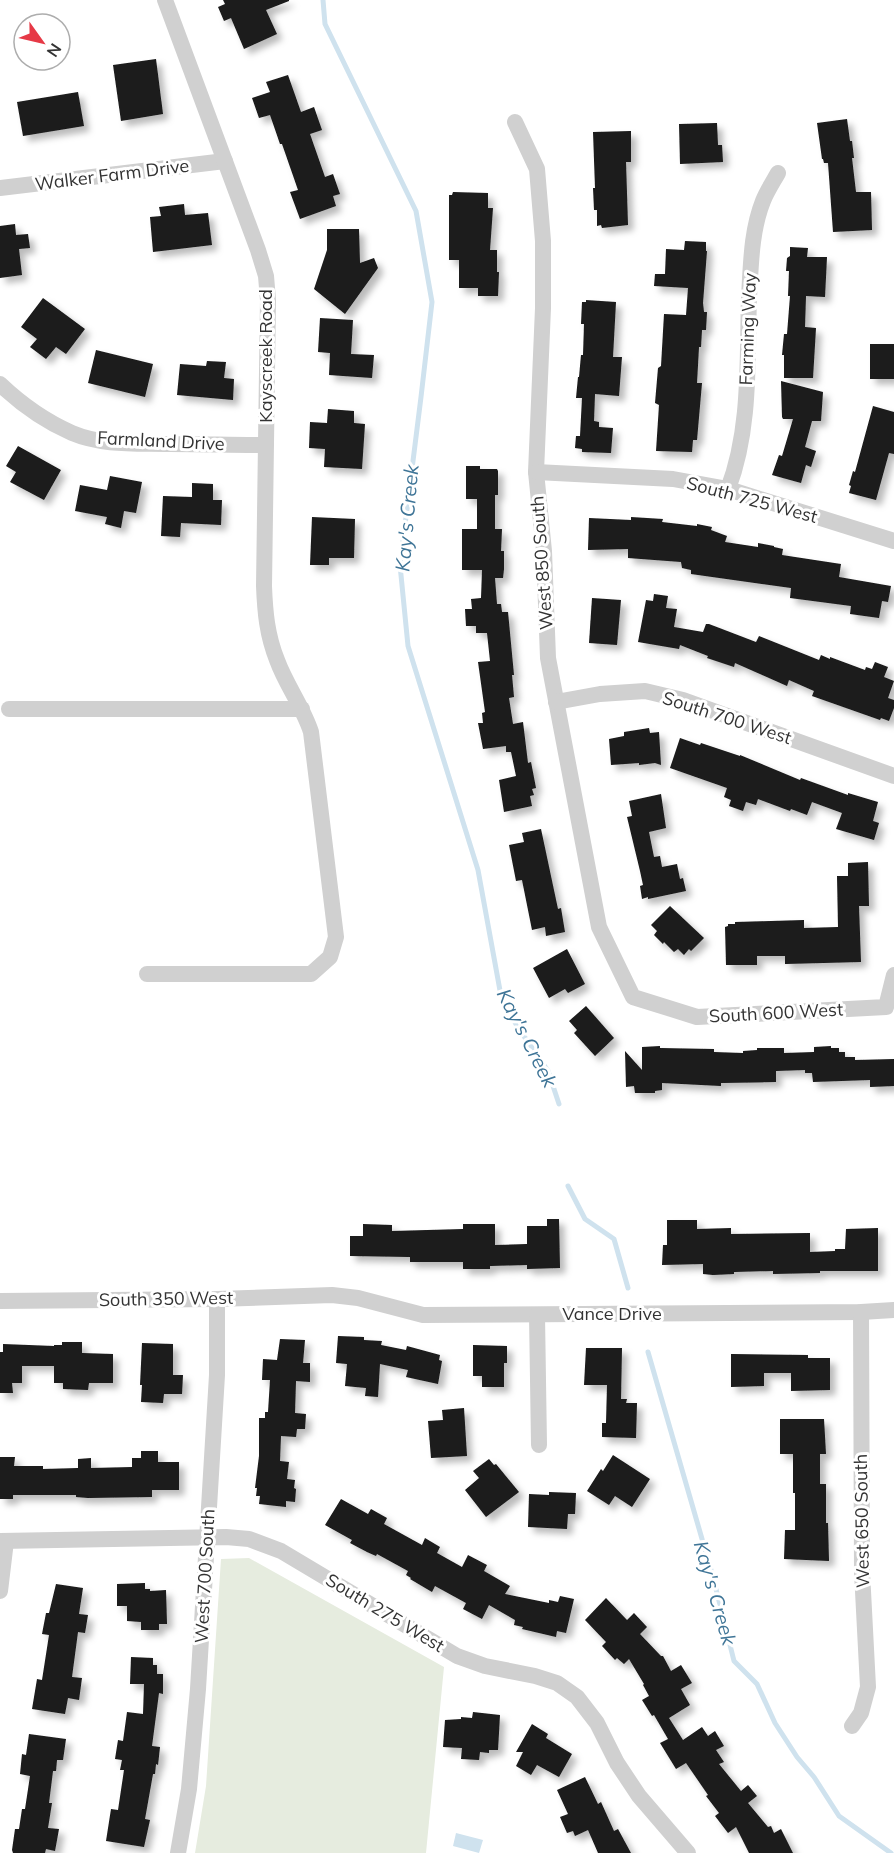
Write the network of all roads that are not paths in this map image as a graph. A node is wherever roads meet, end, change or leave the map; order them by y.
1 (165, 0) edge
2 (515, 122) dead end
3 (225, 161) junction
4 (778, 172) dead end
5 (0, 188) edge
6 (0, 384) edge
7 (266, 445) junction
8 (536, 472) junction
9 (728, 489) junction
10 (894, 541) edge
11 (556, 702) junction
12 (9, 709) dead end
13 (302, 709) junction
14 (894, 776) edge
15 (147, 974) dead end
16 (894, 975) edge
17 (633, 997) joint
18 (332, 1295) joint
19 (217, 1299) junction
20 (0, 1301) edge
21 (894, 1310) edge
22 (861, 1312) junction
23 (537, 1315) junction
24 (539, 1445) dead end
25 (208, 1537) junction
26 (3, 1541) edge
27 (0, 1591) edge
28 (852, 1726) dead end
29 (178, 1853) edge
30 (688, 1853) edge

1 - 3 street, Kayscreek Road
2 - 8 street, West 850 South
3 - 5 street, Walker Farm Drive
3 - 7 street, Kayscreek Road
4 - 9 street, Farming Way
6 - 7 street, Farmland Drive
7 - 13 street, Kayscreek Road
8 - 9 street, South 725 West
8 - 11 street, West 850 South
9 - 10 street, South 725 West
11 - 14 street, South 700 West
11 - 17 street, West 850 South
12 - 13 street
13 - 15 street, Kayscreek Road
16 - 17 street, South 600 West
18 - 19 street, South 350 West
18 - 23 street, Vance Drive
19 - 20 street, South 350 West
19 - 25 street, West 700 South
21 - 22 street, Vance Drive
22 - 23 street, Vance Drive
22 - 28 street, West 650 South
23 - 24 street
25 - 26 street, South 275 West
25 - 29 street, West 700 South
25 - 30 street, South 275 West
26 - 27 street

